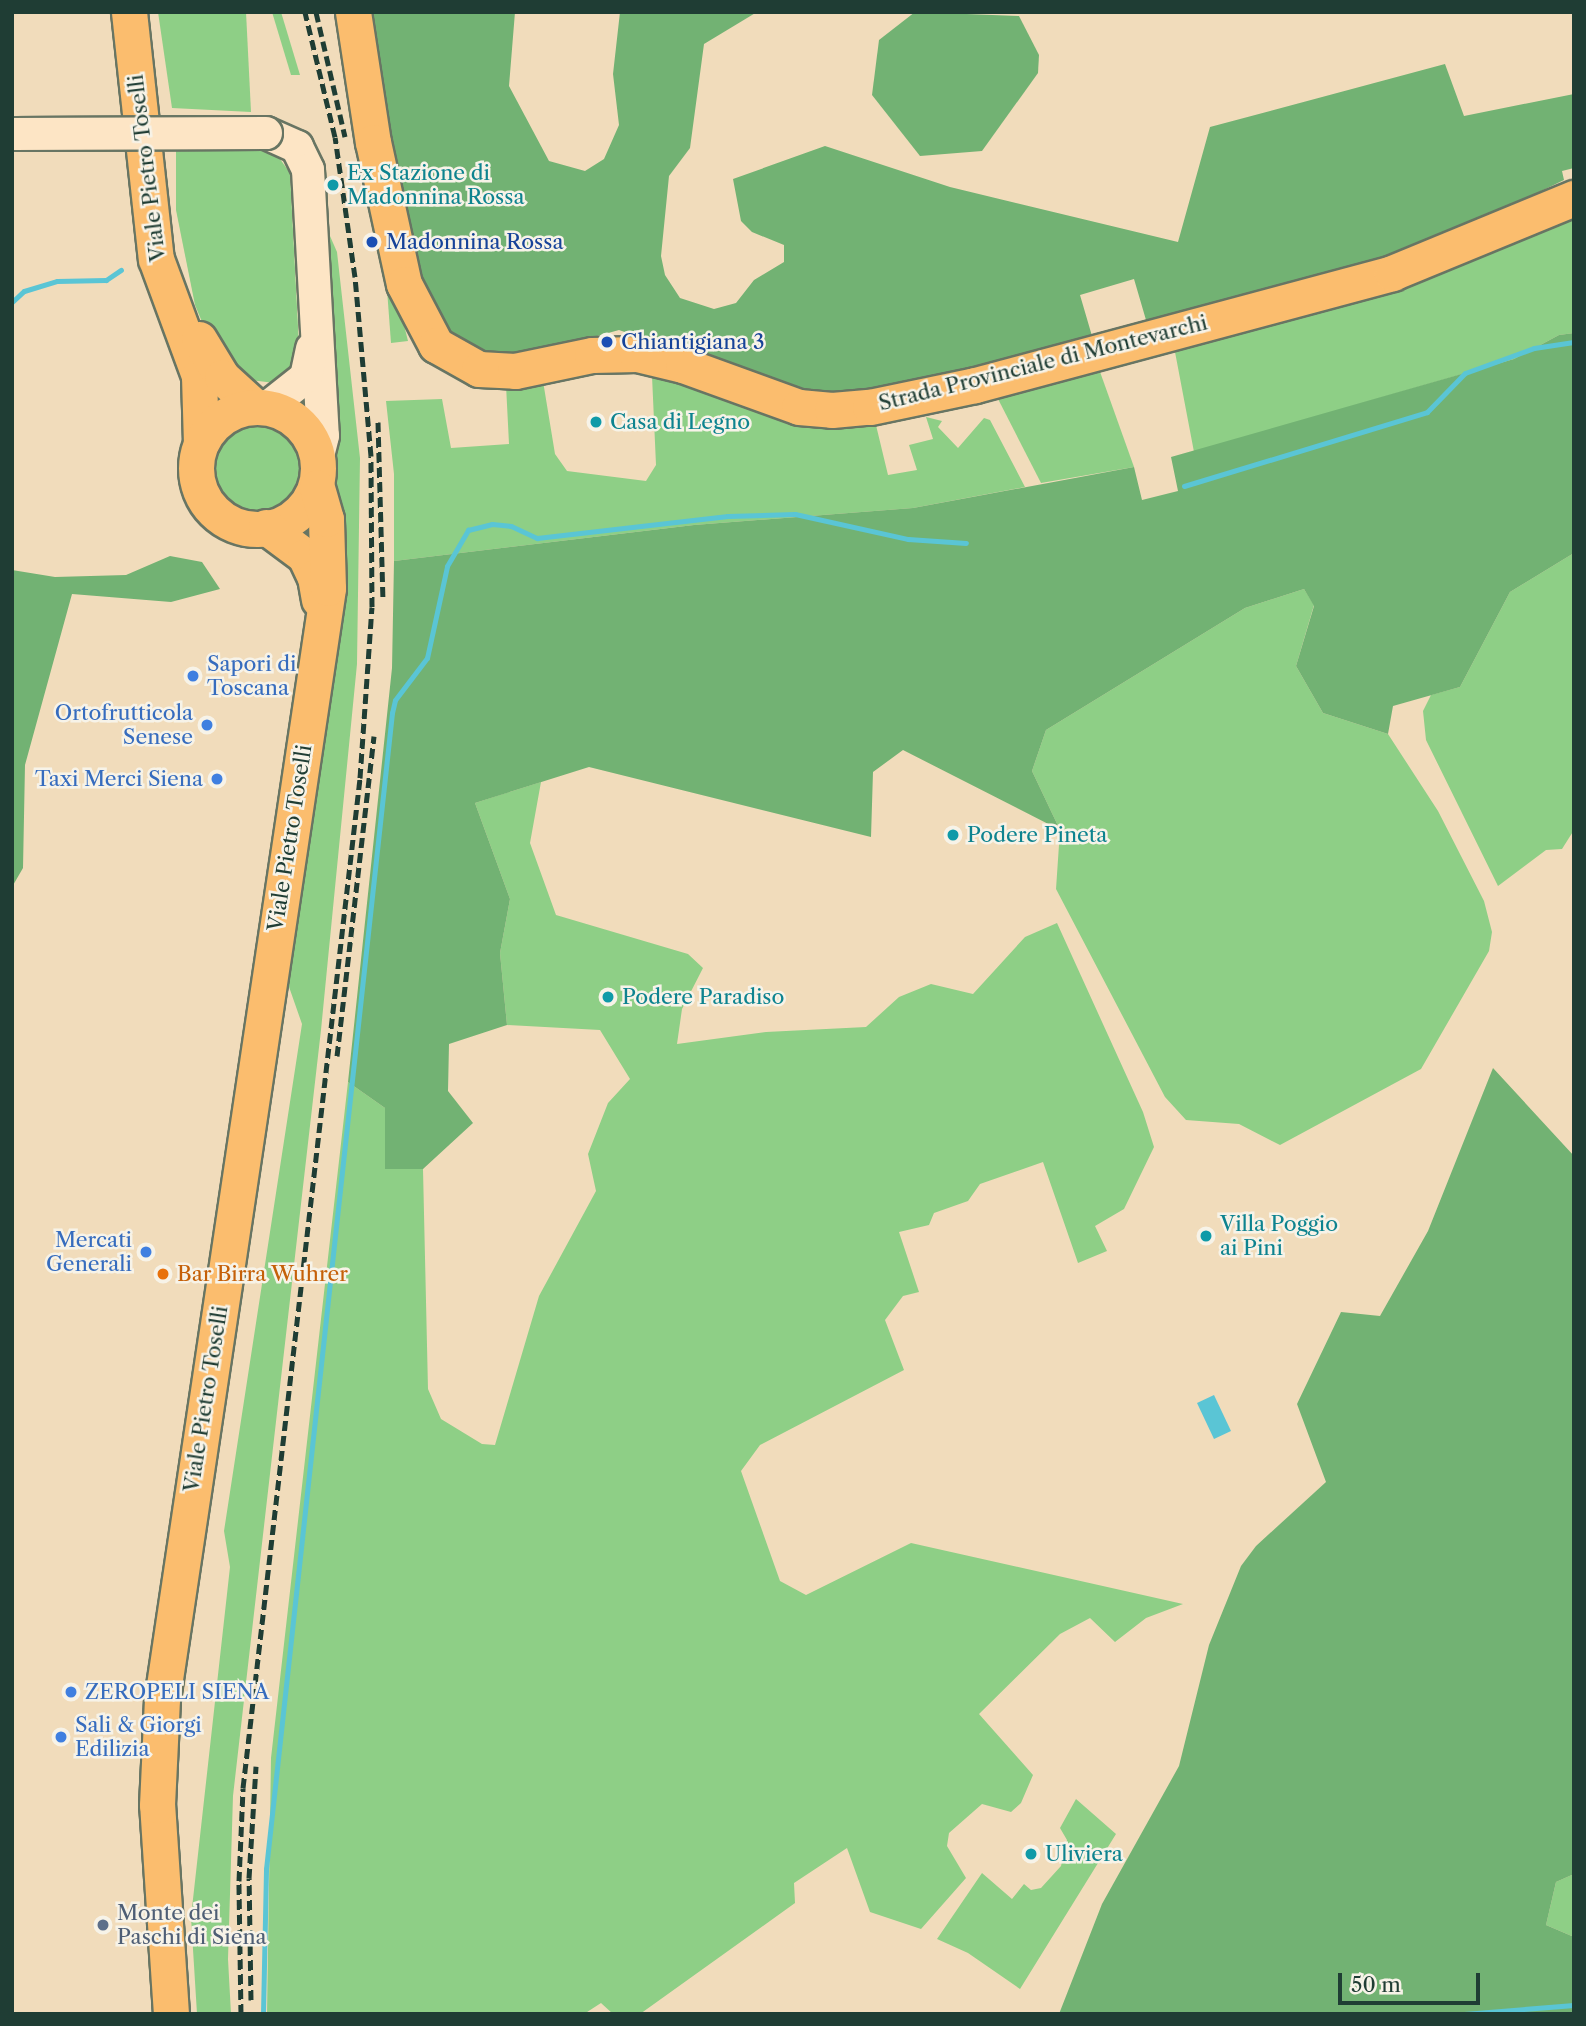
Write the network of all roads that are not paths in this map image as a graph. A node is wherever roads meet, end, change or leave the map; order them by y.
1 (129, 12) edge
2 (145, 12) edge
3 (353, 12) edge
4 (12, 134) edge
5 (1574, 198) edge
6 (314, 317) junction
7 (261, 406) junction
8 (201, 443) junction
9 (317, 472) junction
10 (266, 527) junction
11 (323, 621) junction
12 (171, 2014) edge

1 - 8 main road, Viale Pietro Toselli
2 - 7 main road, Viale Pietro Toselli
3 - 5 main road, Strada Provinciale di Montevarchi
4 - 6 street, bridge
6 - 7 street
6 - 9 street
7 - 8 main road
7 - 9 main road, Viale Pietro Toselli
8 - 10 main road, Viale Pietro Toselli
9 - 10 main road
9 - 11 main road, Viale Pietro Toselli
10 - 11 main road, Viale Pietro Toselli
11 - 12 main road, Viale Pietro Toselli

